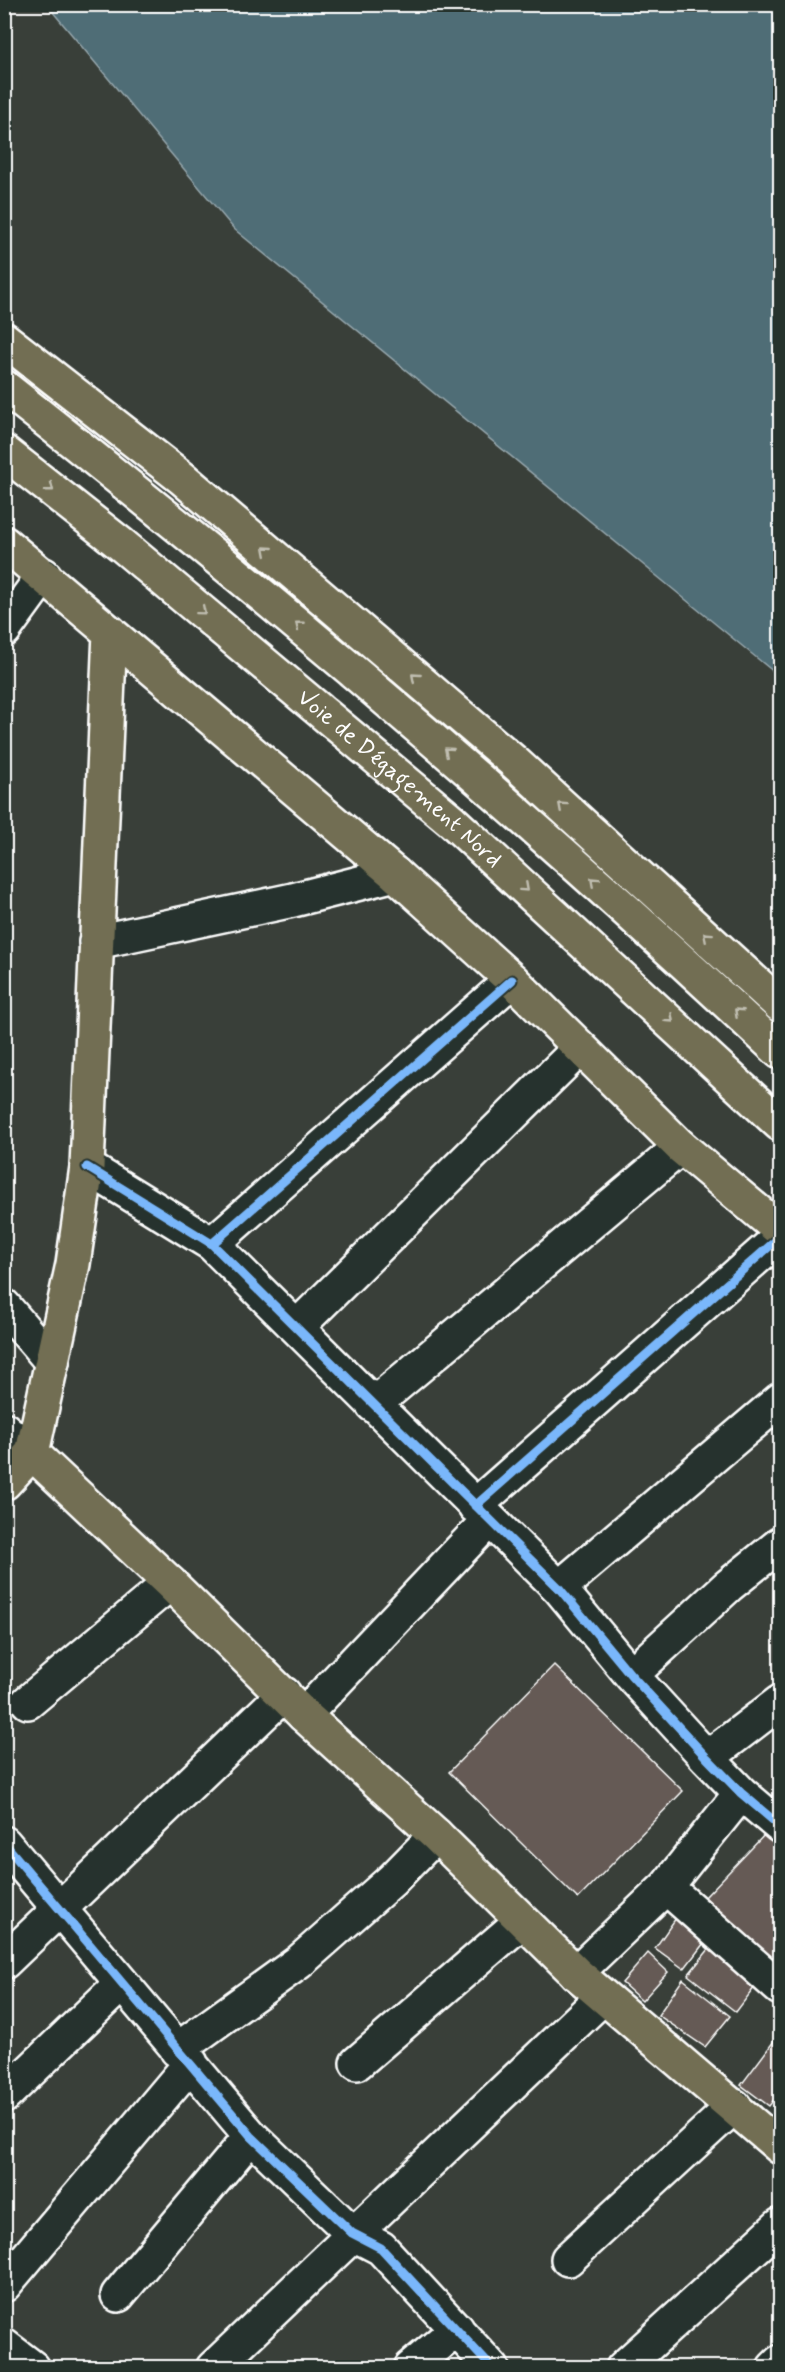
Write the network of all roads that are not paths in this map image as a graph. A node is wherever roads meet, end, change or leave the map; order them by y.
1 (4, 339) edge
2 (4, 387) edge
3 (4, 452) edge
4 (4, 543) edge
5 (44, 575) junction
6 (4, 630) edge
7 (110, 632) junction
8 (395, 874) junction
9 (96, 942) junction
10 (512, 980) junction
11 (780, 1005) edge
12 (579, 1049) junction
13 (780, 1052) edge
14 (780, 1124) edge
15 (681, 1147) junction
16 (87, 1167) junction
17 (780, 1230) edge
18 (780, 1237) edge
19 (212, 1245) junction
20 (4, 1306) edge
21 (297, 1327) junction
22 (52, 1362) junction
23 (780, 1400) edge
24 (373, 1405) junction
25 (4, 1429) edge
26 (32, 1453) junction
27 (4, 1483) edge
28 (482, 1513) junction
29 (780, 1544) edge
30 (170, 1583) junction
31 (559, 1588) junction
32 (631, 1675) junction
33 (28, 1702) dead end
34 (780, 1702) edge
35 (294, 1705) junction
36 (707, 1758) junction
37 (741, 1793) junction
38 (780, 1826) edge
39 (436, 1835) junction
40 (6, 1848) edge
41 (666, 1887) junction
42 (59, 1908) junction
43 (522, 1921) junction
44 (4, 1962) edge
45 (576, 1973) junction
46 (122, 1983) junction
47 (780, 1988) edge
48 (603, 1997) junction
49 (184, 2056) junction
50 (357, 2063) dead end
51 (4, 2096) edge
52 (734, 2106) junction
53 (251, 2136) junction
54 (780, 2146) edge
55 (780, 2225) edge
56 (352, 2233) junction
57 (568, 2259) dead end
58 (4, 2285) edge
59 (118, 2295) dead end
60 (457, 2329) junction
61 (4, 2346) edge
62 (780, 2362) edge
63 (33, 2367) edge
64 (213, 2367) edge
65 (411, 2367) edge
66 (492, 2367) edge
67 (623, 2367) edge
68 (774, 2367) edge

11 -> 1 main road
13 -> 2 main road
3 -> 14 main road, Voie de Dégagement Nord
4 - 5 main road
5 - 6 street
5 - 7 main road
7 - 8 main road
7 - 9 main road
8 - 9 street
8 - 10 main road
9 - 16 main road
10 - 12 main road
10 - 19 street
12 - 15 main road
12 - 21 street
15 - 17 main road
15 - 24 street
16 - 19 street
16 - 22 main road
18 - 28 street
19 - 21 street
20 - 22 street
21 - 24 street
22 - 26 main road
23 - 31 street
24 - 28 street
25 - 26 street
26 - 27 main road
26 - 30 main road
28 - 31 street
28 - 35 street
29 - 32 street
30 - 33 street
30 - 35 main road
31 - 32 street
32 - 36 street
34 - 36 street
35 - 39 main road
35 - 42 street
36 - 37 street
37 - 38 street
37 - 41 street
39 - 43 main road
39 - 49 street
40 - 42 street
41 - 45 street
41 - 47 street
42 - 44 street
42 - 46 street
43 - 45 main road
43 - 50 street
45 - 48 main road
46 - 49 street
46 - 51 street
48 - 52 main road
48 - 56 street
49 - 53 street
49 - 58 street
52 - 54 main road
52 - 57 street
53 - 56 street
53 - 59 street
55 - 67 street
56 - 60 street
56 - 64 street
60 - 65 street
60 - 66 street
61 - 63 street
62 - 68 street

